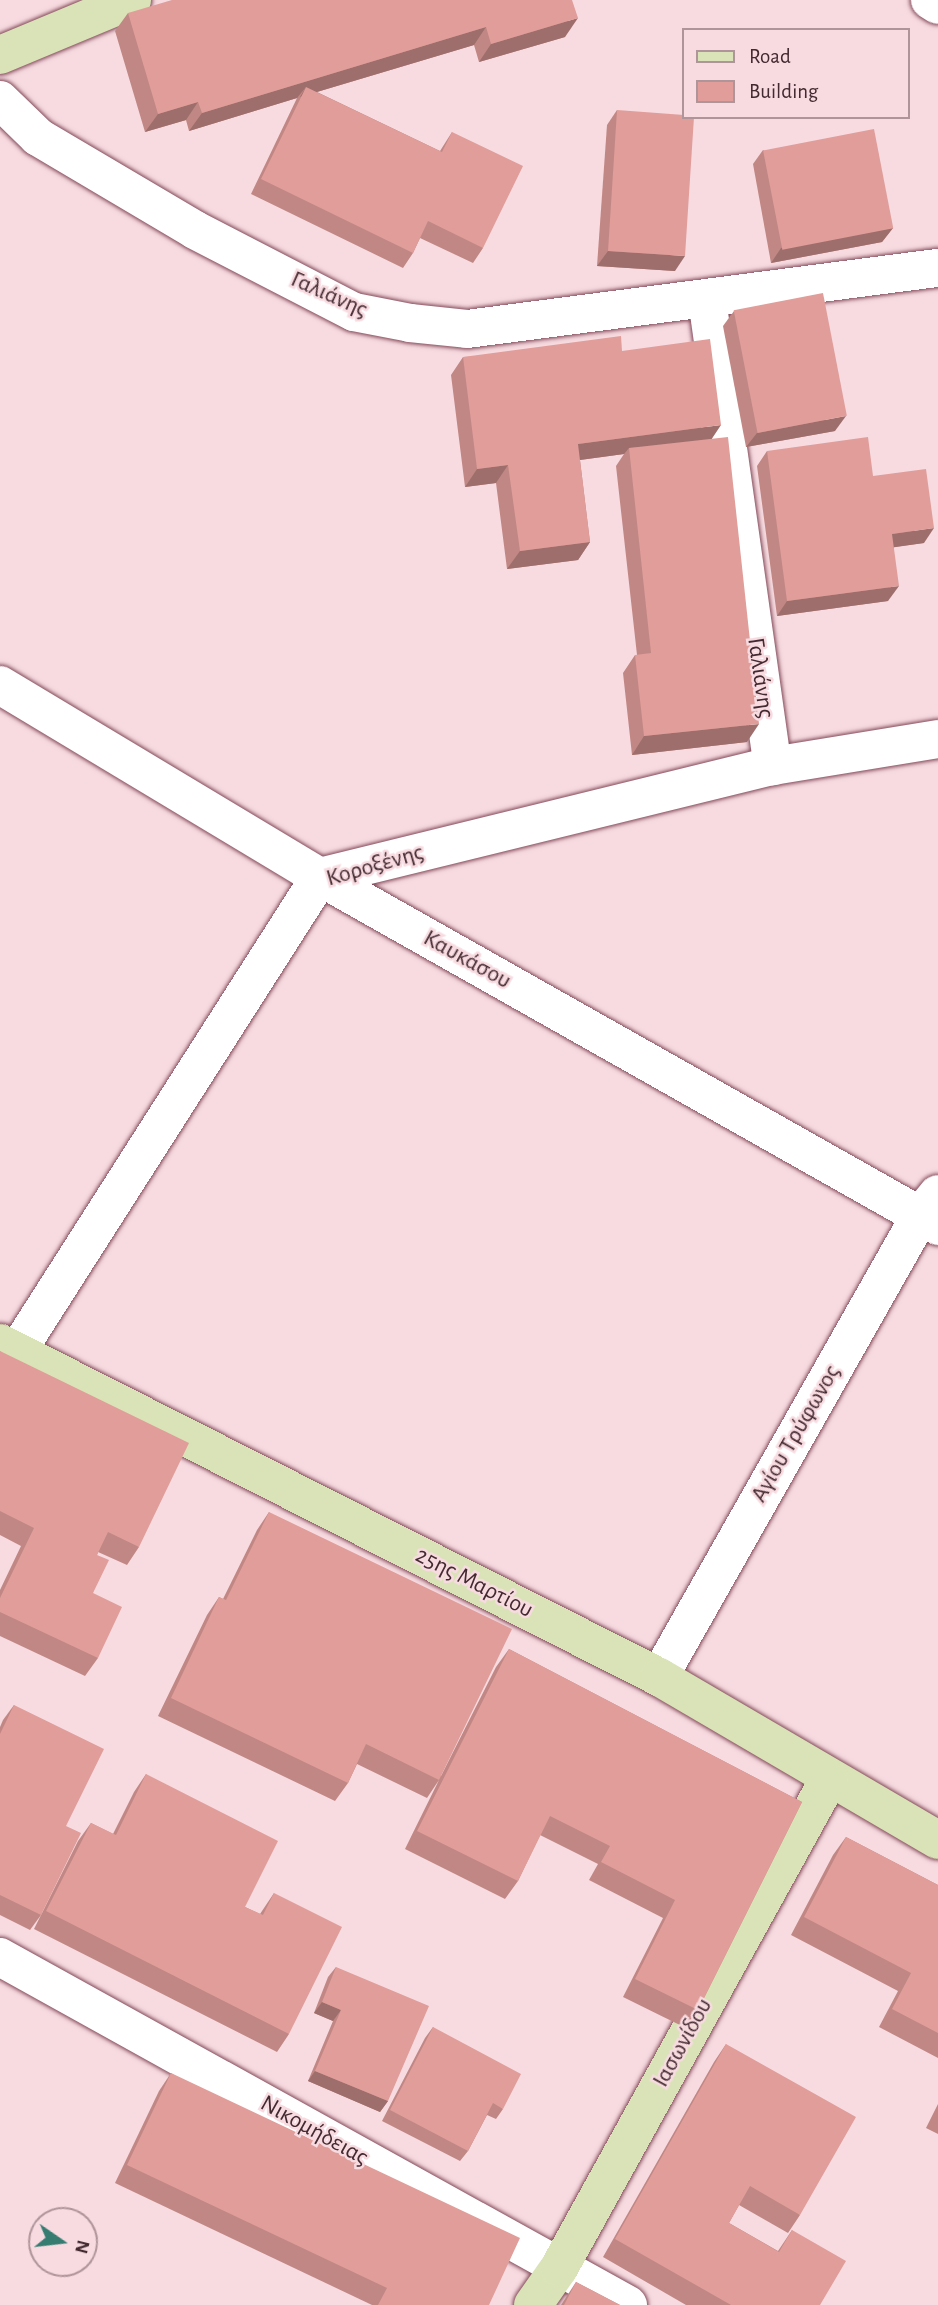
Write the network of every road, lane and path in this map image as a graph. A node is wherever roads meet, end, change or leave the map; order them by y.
1 (132, 0) edge
2 (930, 0) edge
3 (938, 5) edge
4 (0, 55) edge
5 (0, 100) edge
6 (938, 268) edge
7 (707, 299) junction
8 (0, 685) edge
9 (938, 739) edge
10 (773, 766) junction
11 (320, 877) junction
12 (932, 1212) edge
13 (8, 1348) edge
14 (659, 1677) junction
15 (829, 1779) junction
16 (938, 1840) edge
17 (0, 1957) edge
18 (559, 2268) junction
19 (533, 2305) edge
20 (628, 2305) edge

1 - 4 main road
2 - 3 street
5 - 7 street, Γαλιάνης
6 - 7 street, Γαλιάνης
7 - 10 street, Γαλιάνης
8 - 11 street, Καυκάσου
9 - 10 street, Κοροξένης
10 - 11 street, Κοροξένης
11 - 12 street, Καυκάσου
11 - 13 street, Κοροξένης
12 - 14 street, Αγίου Τρύφωνος
13 - 14 main road, 25ης Μαρτίου
14 - 15 main road, 25ης Μαρτίου
15 - 16 main road, 25ης Μαρτίου
15 - 18 main road, Ιασωνίδου
17 - 18 street, Νικομήδειας
18 - 19 main road, Ιασωνίδου
18 - 20 street, Νικομήδειας

